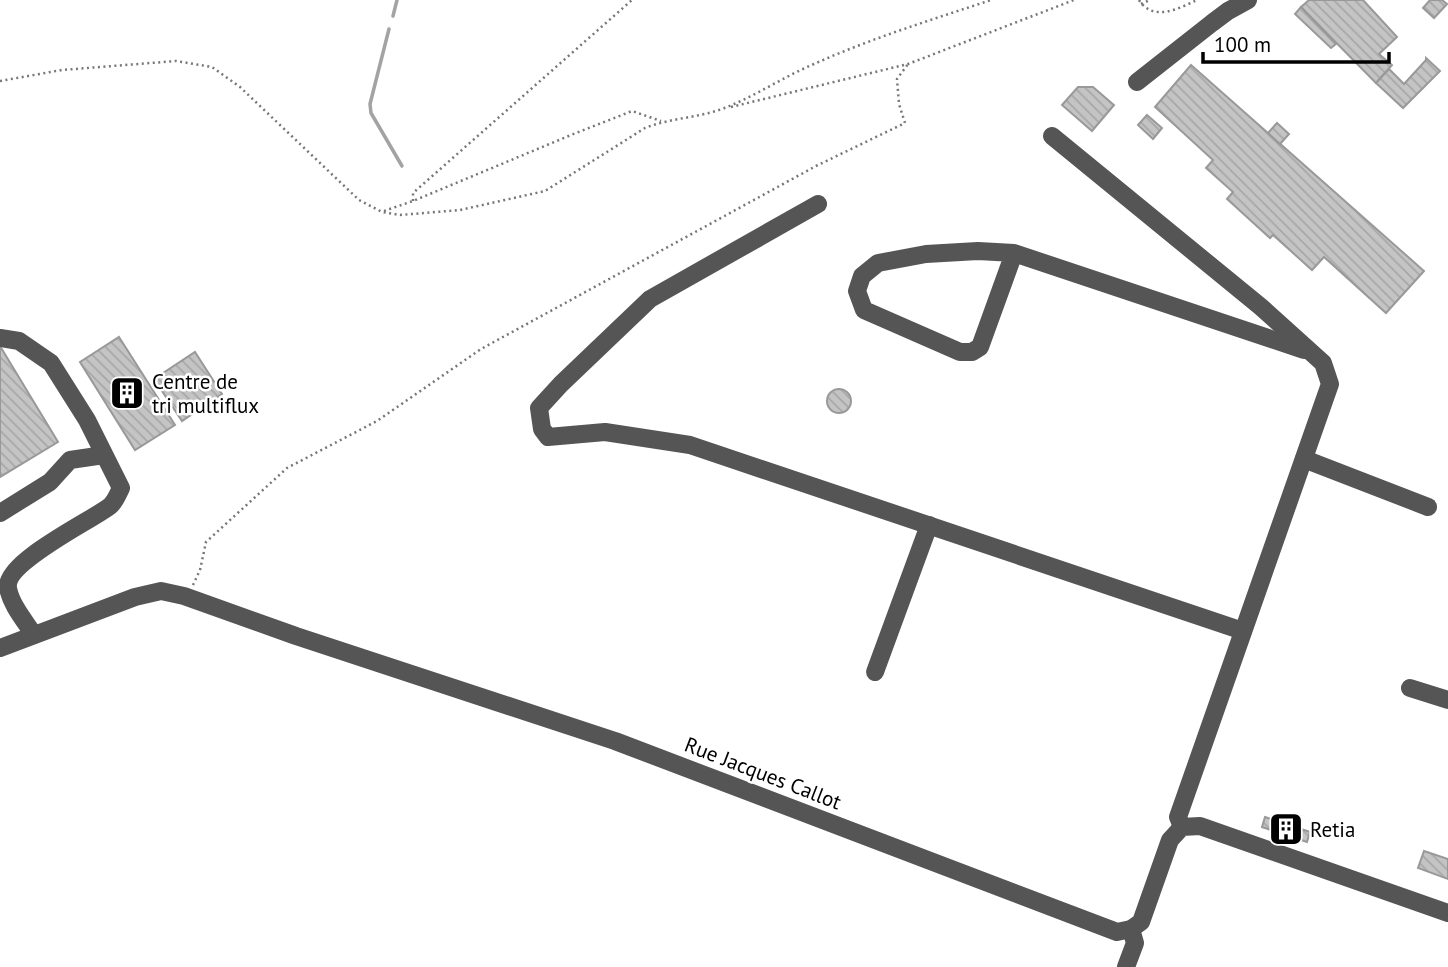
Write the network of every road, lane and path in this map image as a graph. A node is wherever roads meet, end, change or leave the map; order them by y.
1 (632, 0) edge
2 (991, 0) edge
3 (1074, 0) edge
4 (1139, 0) edge
5 (1150, 0) edge
6 (1197, 0) edge
7 (1248, 0) edge
8 (1141, 4) junction
9 (908, 64) junction
10 (0, 82) edge
11 (1137, 82) dead end
12 (724, 108) junction
13 (661, 121) junction
14 (1052, 136) dead end
15 (413, 201) junction
16 (818, 204) dead end
17 (382, 212) junction
18 (1014, 253) junction
19 (0, 338) edge
20 (1310, 352) junction
21 (104, 455) junction
22 (1304, 459) junction
23 (1428, 507) dead end
24 (0, 513) edge
25 (929, 525) junction
26 (184, 596) junction
27 (1243, 631) junction
28 (34, 635) junction
29 (0, 648) edge
30 (875, 673) dead end
31 (1409, 688) dead end
32 (1448, 700) edge
33 (1182, 827) junction
34 (1448, 913) edge
35 (1131, 929) junction
36 (1126, 967) edge

1 - 15 path
2 - 12 path
3 - 9 path
4 - 8 path
5 - 8 path
6 - 8 path
7 - 11 street
9 - 12 path
9 - 26 path
10 - 17 path
12 - 13 path
13 - 15 path
13 - 17 path
14 - 20 street
15 - 17 path
16 - 25 street
18 - 18 street
18 - 20 street
19 - 21 street
20 - 22 street
21 - 24 street
21 - 28 street
22 - 23 street
22 - 27 street
25 - 27 street
25 - 30 street
26 - 28 street, Rue Jacques Callot
26 - 35 street, Rue Jacques Callot
27 - 33 street
28 - 29 street, Rue Jacques Callot
31 - 32 street
33 - 34 street
33 - 35 street
35 - 36 street

